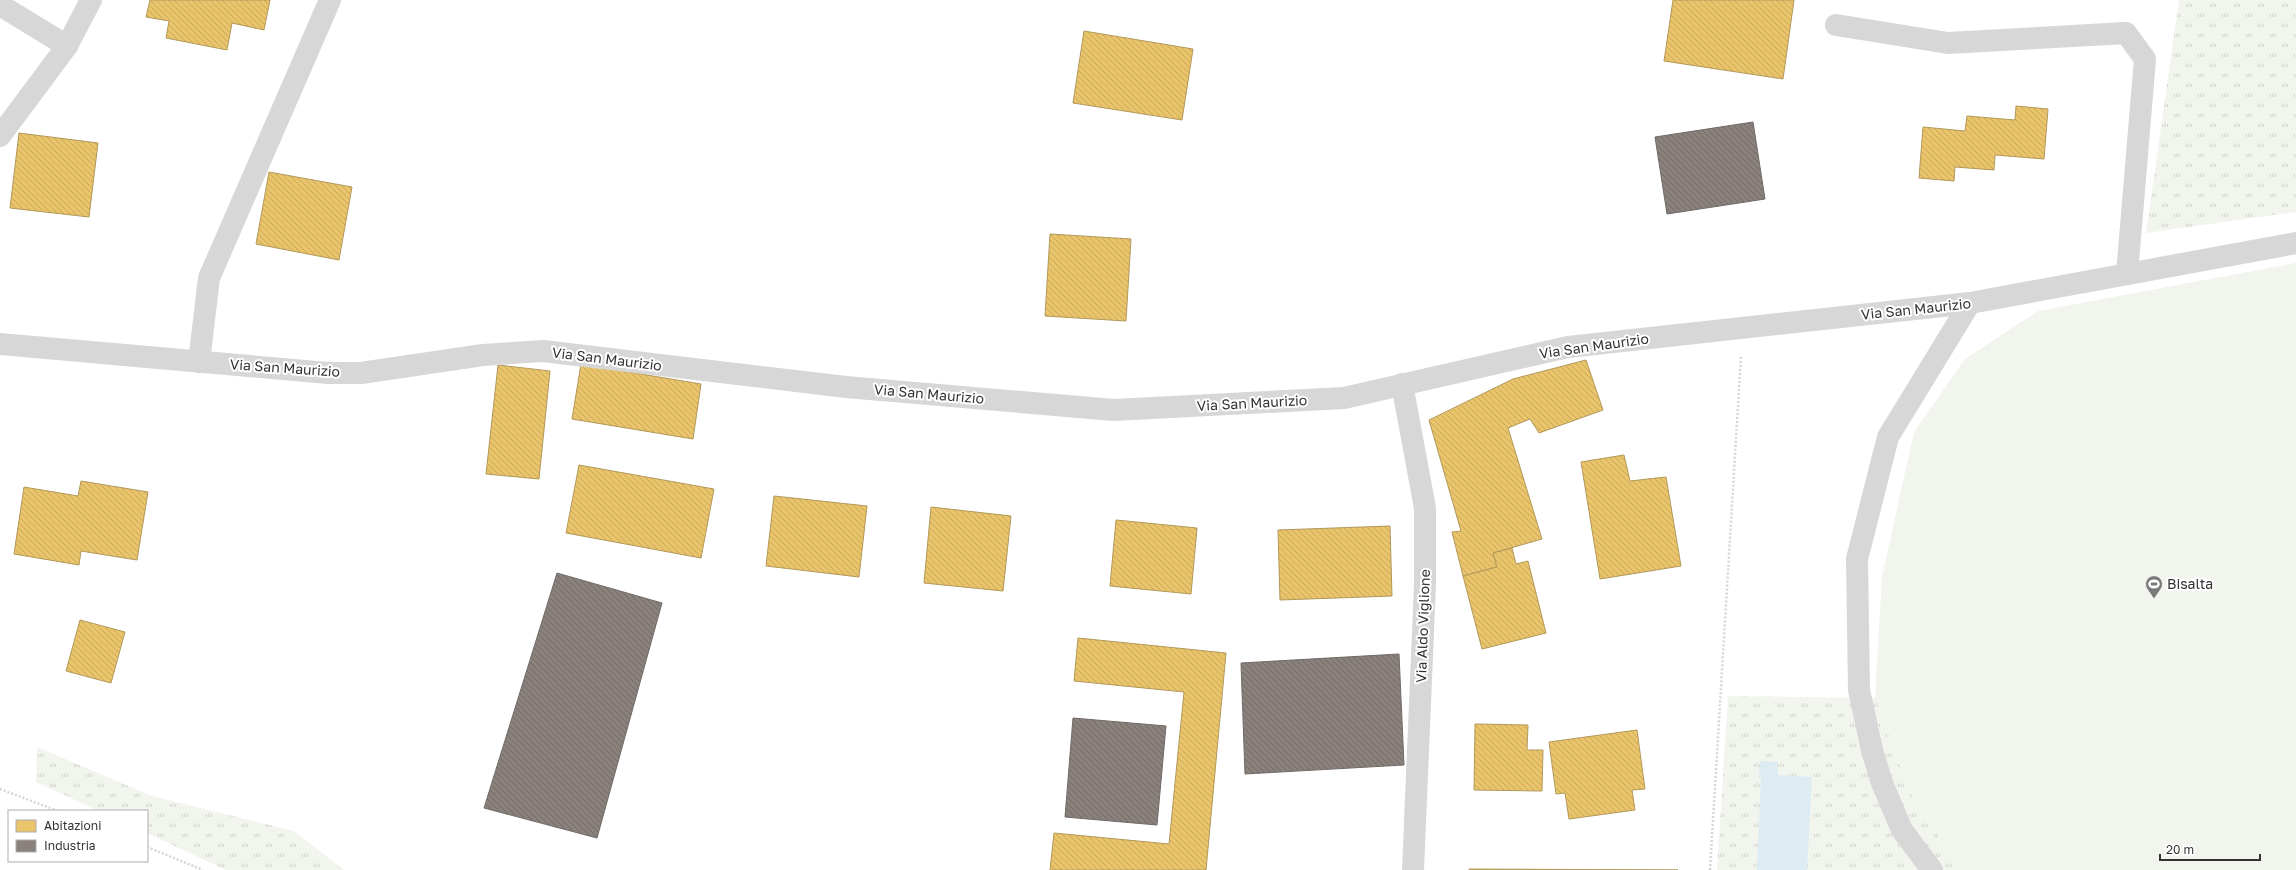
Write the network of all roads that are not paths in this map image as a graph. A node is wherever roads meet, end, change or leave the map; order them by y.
1 (91, 0) edge
2 (330, 0) edge
3 (0, 5) edge
4 (1836, 25) dead end
5 (67, 46) junction
6 (0, 136) edge
7 (2296, 243) edge
8 (2127, 274) junction
9 (1970, 303) junction
10 (0, 344) edge
11 (199, 362) junction
12 (1402, 384) junction
13 (1413, 870) edge
14 (1932, 870) edge

1 - 5 street
2 - 11 street
3 - 5 street
4 - 8 street
5 - 6 street
7 - 8 street, Via San Maurizio
8 - 9 street, Via San Maurizio
9 - 12 street, Via San Maurizio
9 - 14 street
10 - 11 street, Via San Maurizio
11 - 12 street, Via San Maurizio
12 - 13 street, Via Aldo Viglione

